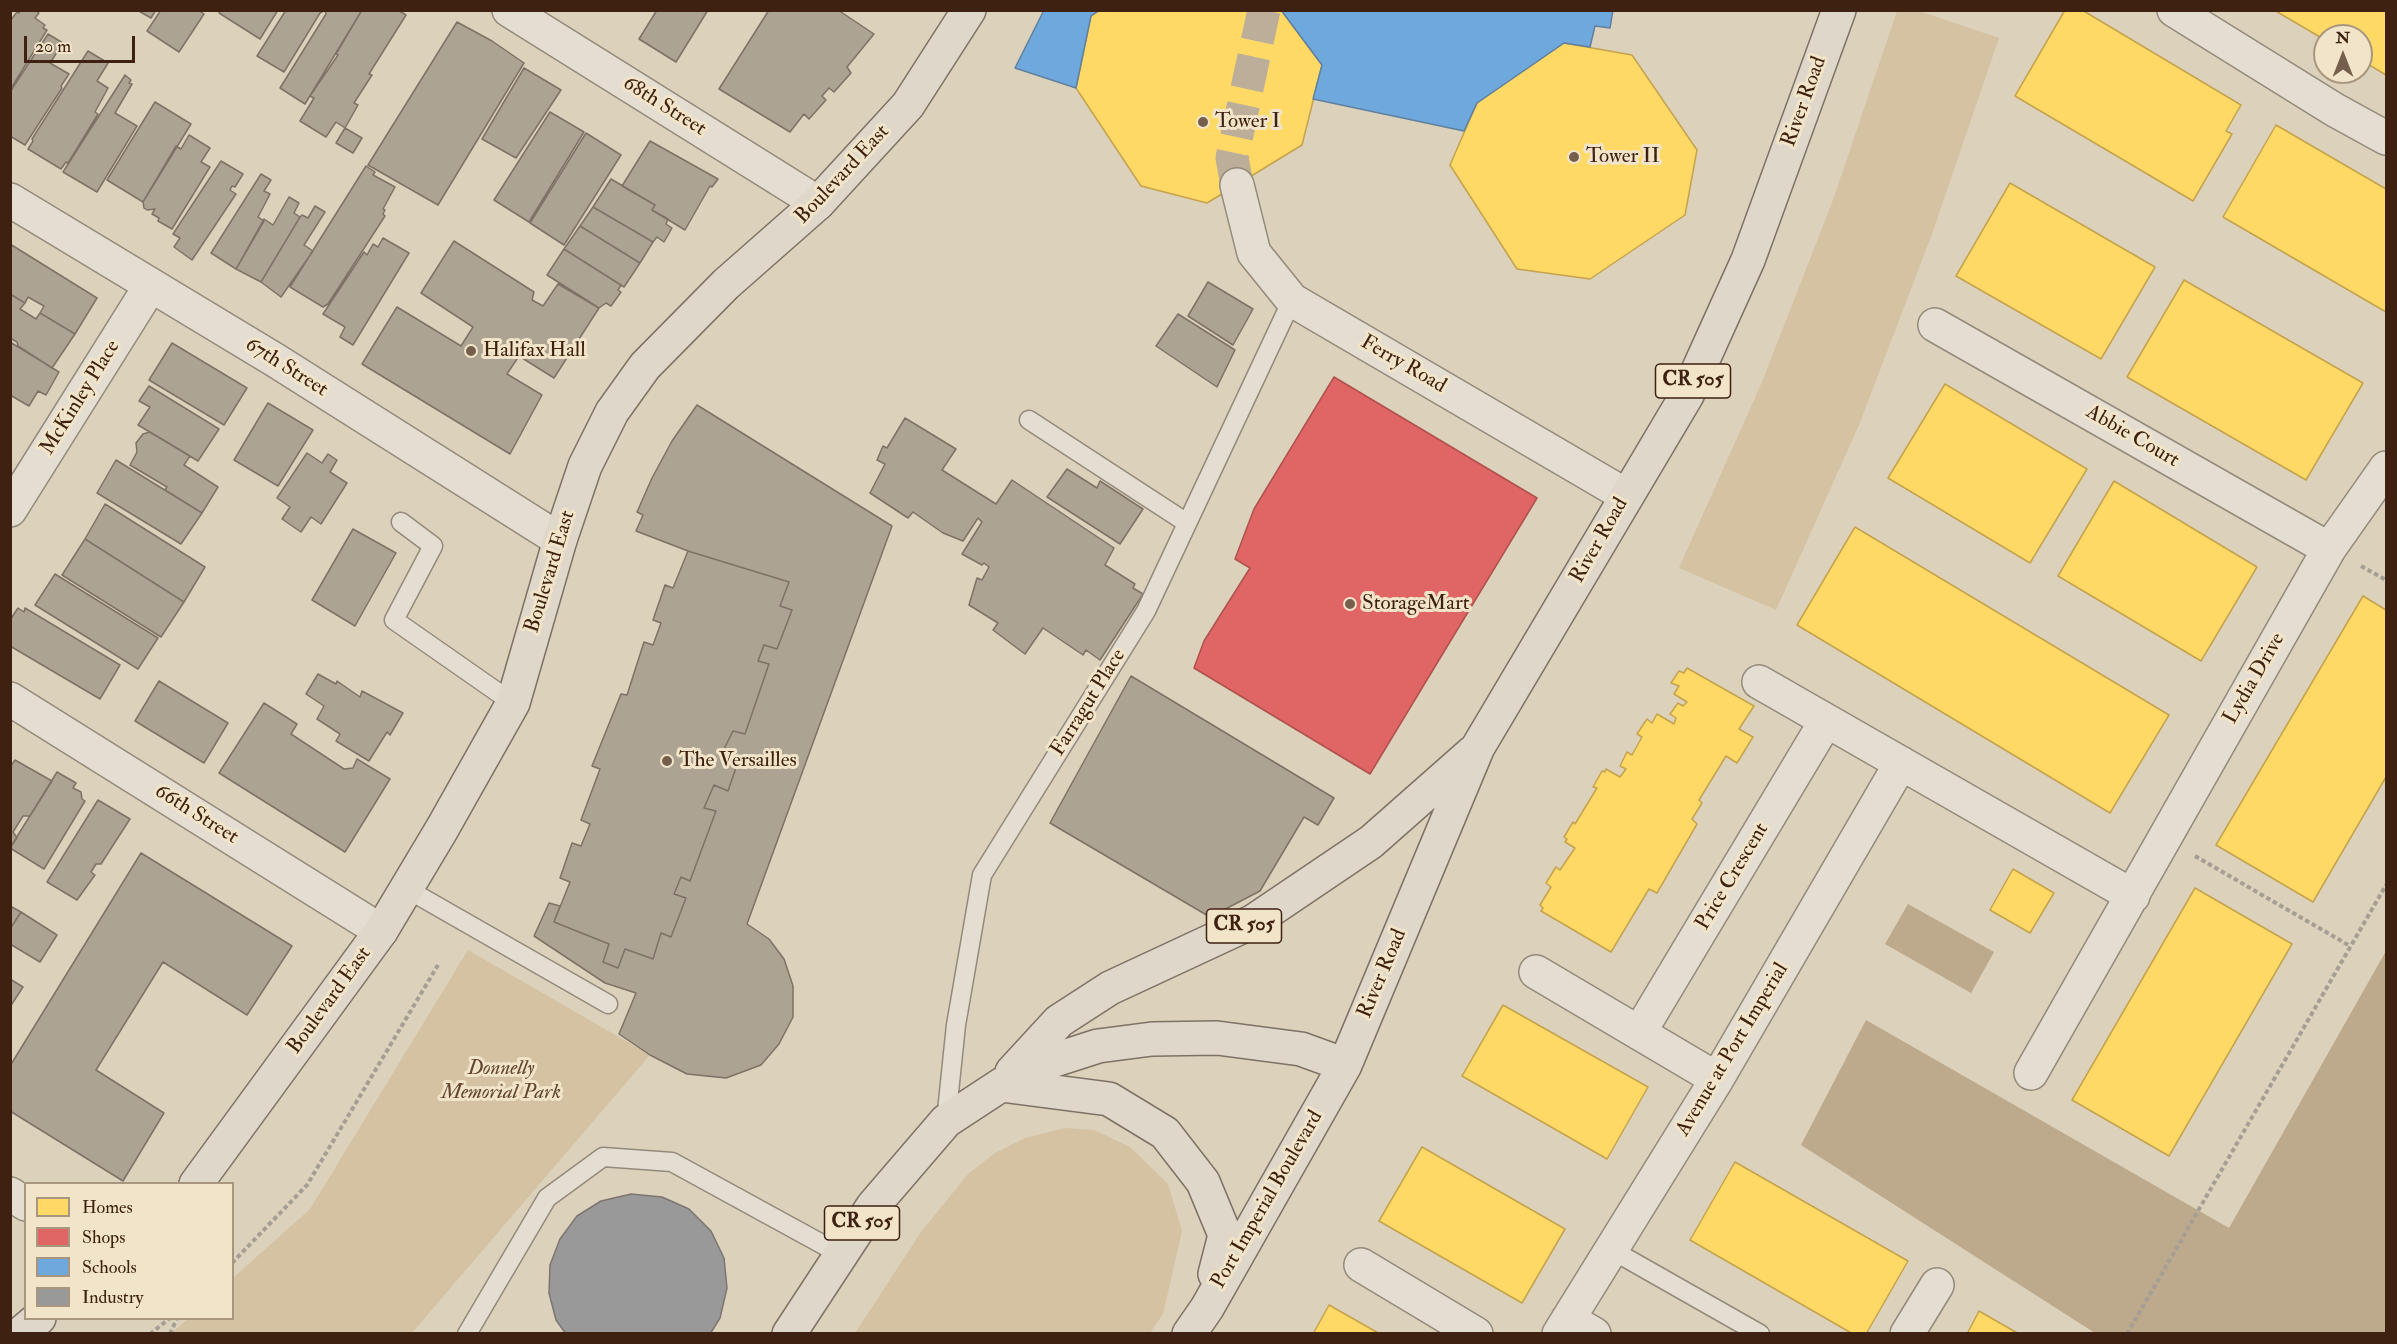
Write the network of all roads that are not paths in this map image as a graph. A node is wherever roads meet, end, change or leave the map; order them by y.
1 (509, 10) edge
2 (969, 10) edge
3 (1839, 10) edge
4 (2174, 10) edge
5 (2386, 138) edge
6 (1237, 185) tunnel mouth
7 (10, 200) edge
8 (818, 203) junction
9 (151, 285) junction
10 (1292, 300) junction
11 (1935, 325) dead end
12 (1029, 420) dead end
13 (2386, 468) edge
14 (1627, 496) junction
15 (10, 510) edge
16 (401, 522) dead end
17 (1188, 523) junction
18 (560, 540) junction
19 (2329, 549) junction
20 (1759, 682) dead end
21 (10, 699) edge
22 (513, 703) junction
23 (1826, 721) junction
24 (1478, 747) junction
25 (1901, 763) junction
26 (407, 889) junction
27 (2133, 896) junction
28 (381, 931) junction
29 (1536, 972) dead end
30 (608, 1004) dead end
31 (1639, 1033) junction
32 (1345, 1065) junction
33 (2031, 1073) dead end
34 (1717, 1079) junction
35 (1000, 1085) junction
36 (946, 1121) junction
37 (197, 1182) edge
38 (10, 1194) edge
39 (24, 1203) edge
40 (1612, 1250) junction
41 (842, 1255) junction
42 (1361, 1265) dead end
43 (1937, 1285) dead end
44 (37, 1320) edge
45 (1198, 1321) edge
46 (1573, 1329) edge
47 (20, 1334) edge
48 (467, 1334) edge
49 (789, 1334) edge
50 (1476, 1334) edge
51 (1760, 1334) edge
52 (1907, 1334) edge

1 - 8 street, 68th Street
2 - 8 main road, Boulevard East
3 - 14 main road, River Road / CR 505
4 - 5 street
6 - 10 street, Ferry Road
7 - 9 street, 67th Street
8 - 18 main road, Boulevard East
9 - 15 street, McKinley Place
9 - 18 street, 67th Street
10 - 14 street, Ferry Road
10 - 17 lane, Farragut Place
11 - 19 street, Abbie Court
12 - 17 lane
13 - 19 street, Lydia Drive
14 - 24 main road, River Road / CR 505
16 - 22 lane
17 - 36 lane, Farragut Place
18 - 22 main road, Boulevard East
19 - 27 street, Lydia Drive
20 - 23 street
21 - 28 street, 66th Street
22 - 26 main road, Boulevard East
23 - 25 street
23 - 31 street, Price Crescent
24 - 32 main road, River Road / CR 505
24 - 35 main road, CR 505
25 - 27 street
25 - 34 street, Avenue at Port Imperial
26 - 28 main road, Boulevard East
26 - 30 lane
27 - 33 street, Lydia Drive
28 - 37 main road, Boulevard East
29 - 31 street
31 - 34 street
32 - 35 main road, CR 505
32 - 45 main road, Port Imperial Boulevard
34 - 40 street, Avenue at Port Imperial
35 - 36 main road, CR 505
35 - 45 main road
36 - 41 main road, CR 505
38 - 39 street
40 - 46 street, Avenue at Port Imperial
40 - 51 lane
41 - 48 lane
41 - 49 main road, CR 505
42 - 50 street
43 - 52 street
44 - 47 main road

